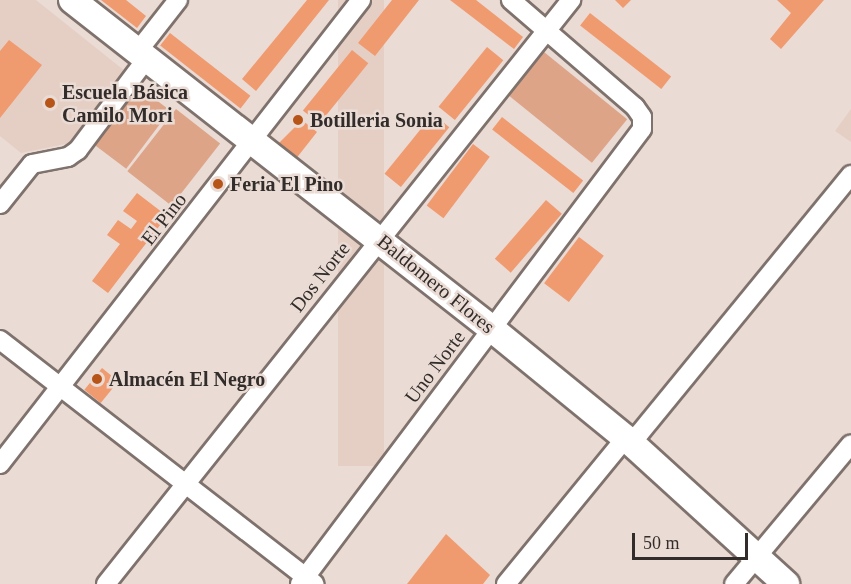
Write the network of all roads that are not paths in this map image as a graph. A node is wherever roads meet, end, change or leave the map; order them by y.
1 (72, 0) edge
2 (178, 0) edge
3 (361, 0) edge
4 (511, 0) edge
5 (570, 0) edge
6 (546, 28) junction
7 (142, 54) junction
8 (254, 140) junction
9 (851, 175) edge
10 (0, 204) edge
11 (378, 238) junction
12 (492, 329) junction
13 (0, 340) edge
14 (61, 387) junction
15 (628, 440) junction
16 (851, 444) edge
17 (0, 464) edge
18 (185, 484) junction
19 (756, 557) junction
20 (307, 582) edge
21 (106, 584) edge
22 (506, 584) edge
23 (734, 584) edge
24 (786, 584) edge

1 - 7 street, Baldomero Flores
2 - 7 street
3 - 8 street, El Pino
4 - 6 street
5 - 6 street, Dos Norte
6 - 11 street, Dos Norte
6 - 12 street, Uno Norte
7 - 8 street, Baldomero Flores
7 - 10 street
8 - 11 street, Baldomero Flores
8 - 14 street, El Pino
9 - 15 street
11 - 12 street, Baldomero Flores
11 - 18 street, Dos Norte
12 - 15 street, Baldomero Flores
12 - 20 street, Uno Norte
13 - 14 street
14 - 17 street, El Pino
14 - 18 street
15 - 19 street, Baldomero Flores
15 - 22 street
16 - 19 street
18 - 20 street
18 - 21 street, Dos Norte
19 - 23 street
19 - 24 street, Baldomero Flores

